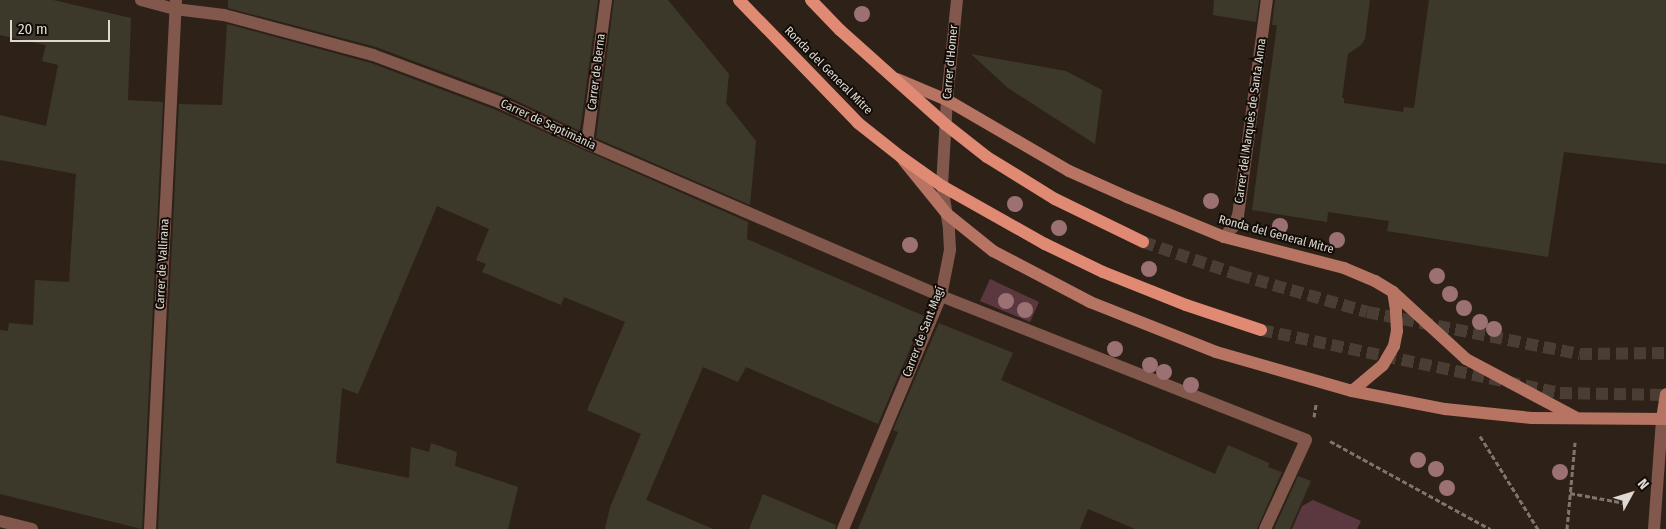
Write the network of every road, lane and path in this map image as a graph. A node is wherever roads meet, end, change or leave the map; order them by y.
1 (141, 0) edge
2 (606, 0) edge
3 (739, 0) edge
4 (811, 0) edge
5 (957, 0) edge
6 (1267, 0) edge
7 (176, 4) edge
8 (897, 79) junction
9 (947, 100) junction
10 (945, 124) junction
11 (587, 143) junction
12 (901, 158) junction
13 (942, 186) junction
14 (947, 214) junction
15 (1224, 237) junction
16 (1143, 242) tunnel mouth
17 (1392, 292) junction
18 (941, 296) junction
19 (1261, 330) tunnel mouth
20 (1352, 391) junction
21 (1666, 394) edge
22 (1577, 418) junction
23 (1664, 419) edge
24 (1479, 434) dead end
25 (1328, 440) dead end
26 (1575, 440) dead end
27 (1570, 493) junction
28 (1625, 503) dead end
29 (0, 521) edge
30 (32, 529) edge
31 (150, 529) edge
32 (843, 529) edge
33 (1265, 529) edge
34 (1490, 529) edge
35 (1538, 529) edge
36 (1567, 529) edge
37 (1654, 529) edge

1 - 7 street, Carrer de Septimània
2 - 11 street, Carrer de Berna
3 - 12 main road, Ronda del General Mitre
4 - 8 main road, Ronda del General Mitre
5 - 9 street, Carrer d'Homer
6 - 15 street, Carrer del Marquès de Santa Anna
7 - 11 street, Carrer de Septimània
7 - 31 street, Carrer de Vallirana
8 - 9 main road, Ronda del General Mitre
8 - 10 main road, Ronda del General Mitre
9 - 10 street, Carrer d'Homer
9 - 15 main road, Ronda del General Mitre
10 - 13 street, Carrer de Sant Magí
10 - 16 main road, Ronda del General Mitre
11 - 18 street, Carrer de Septimània
12 - 13 main road, Ronda del General Mitre
12 - 14 main road, Ronda del General Mitre
13 - 14 street, Carrer de Sant Magí
13 - 19 main road, Ronda del General Mitre
14 - 18 street, Carrer de Sant Magí
14 - 20 main road, Ronda del General Mitre
15 - 17 main road, Ronda del General Mitre
17 - 20 main road
17 - 22 main road, Ronda del General Mitre
18 - 32 street, Carrer de Sant Magí
18 - 33 street
20 - 22 main road, Ronda del General Mitre
21 - 23 main road
22 - 23 main road, Ronda del General Mitre
23 - 37 street
24 - 35 path
25 - 34 path
26 - 27 path
27 - 28 path
27 - 36 path
29 - 30 street

